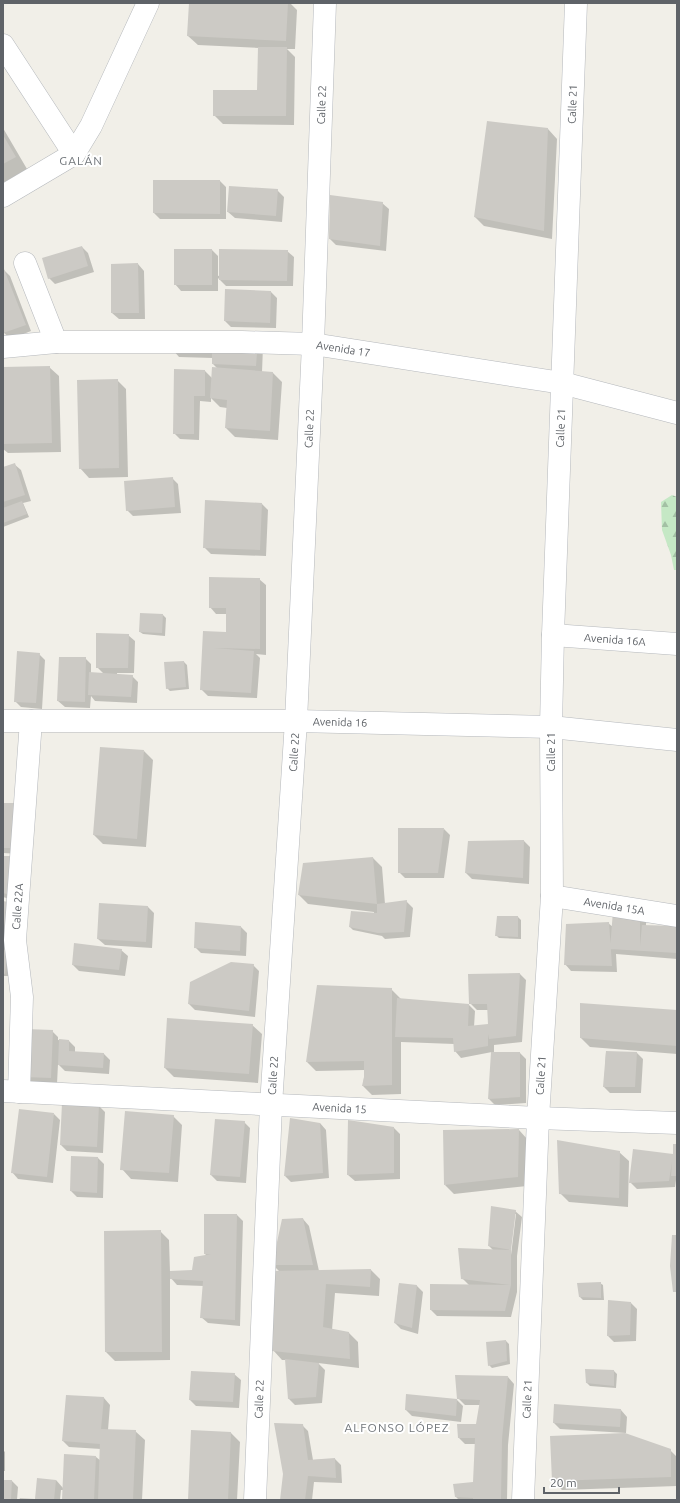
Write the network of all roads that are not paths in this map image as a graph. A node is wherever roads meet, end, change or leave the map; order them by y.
1 (148, 3) edge
2 (325, 3) edge
3 (576, 3) edge
4 (3, 46) edge
5 (74, 154) junction
6 (3, 196) edge
7 (25, 263) dead end
8 (56, 342) junction
9 (313, 344) junction
10 (3, 347) edge
11 (562, 384) junction
12 (677, 413) edge
13 (553, 635) junction
14 (677, 644) edge
15 (3, 721) edge
16 (31, 721) junction
17 (296, 721) junction
18 (551, 726) junction
19 (677, 740) edge
20 (552, 896) junction
21 (677, 916) edge
22 (11, 1092) edge
23 (271, 1105) junction
24 (538, 1118) junction
25 (677, 1123) edge
26 (255, 1500) edge
27 (523, 1500) edge

1 - 5 street
2 - 9 street, Calle 22
3 - 11 street, Calle 21
4 - 5 street
5 - 6 street
7 - 8 street
8 - 9 street, Avenida 17
8 - 10 street, Avenida 17
9 - 11 street, Avenida 17
9 - 17 street, Calle 22
11 - 12 street, Avenida 17
11 - 13 street, Calle 21
13 - 14 street, Avenida 16A
13 - 18 street, Calle 21
15 - 16 street, Avenida 16
16 - 17 street, Avenida 16
16 - 22 street, Calle 22A
17 - 18 street, Avenida 16
17 - 23 street, Calle 22
18 - 19 street, Avenida 16
18 - 20 street, Calle 21
20 - 21 street, Avenida 15A
20 - 24 street, Calle 21
22 - 23 street, Avenida 15
23 - 24 street, Avenida 15
23 - 26 street, Calle 22
24 - 25 street, Avenida 15
24 - 27 street, Calle 21

